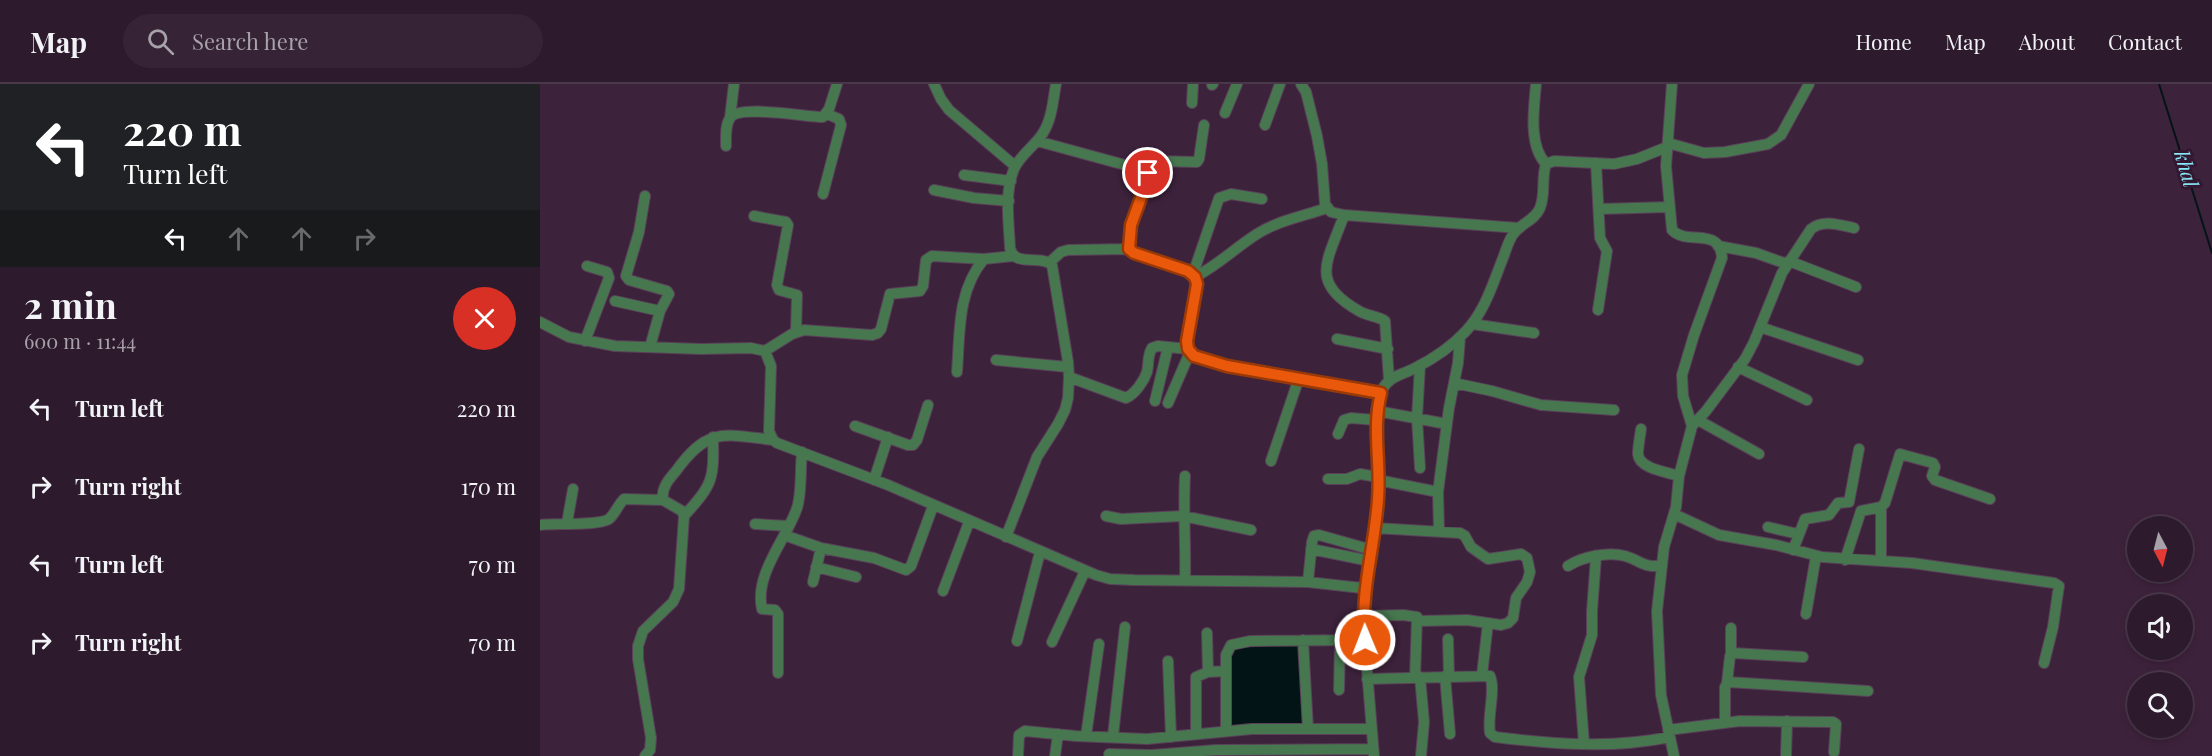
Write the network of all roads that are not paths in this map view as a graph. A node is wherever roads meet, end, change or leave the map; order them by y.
1 (734, 84) edge
2 (837, 84) edge
3 (934, 84) edge
4 (1056, 84) edge
5 (1193, 84) edge
6 (1237, 84) edge
7 (1280, 84) edge
8 (1302, 84) edge
9 (1536, 84) edge
10 (1672, 84) edge
11 (1809, 84) edge
12 (1192, 103) dead end
13 (1225, 113) dead end
14 (827, 114) junction
15 (730, 118) junction
16 (1204, 125) dead end
17 (1265, 125) dead end
18 (1038, 141) junction
19 (1668, 145) junction
20 (726, 146) dead end
21 (1596, 163) junction
22 (1546, 164) junction
23 (1015, 166) junction
24 (1140, 169) junction
25 (964, 175) dead end
26 (1011, 181) junction
27 (934, 190) dead end
28 (823, 194) dead end
29 (645, 196) dead end
30 (1262, 199) dead end
31 (1009, 201) junction
32 (1669, 207) junction
33 (1327, 208) junction
34 (1599, 209) junction
35 (1344, 215) junction
36 (754, 216) dead end
37 (1519, 228) junction
38 (1854, 228) dead end
39 (1718, 246) junction
40 (1129, 249) junction
41 (1013, 256) junction
42 (984, 259) junction
43 (1050, 262) junction
44 (1788, 262) junction
45 (587, 266) dead end
46 (1194, 275) junction
47 (1856, 287) dead end
48 (615, 301) dead end
49 (1598, 310) dead end
50 (660, 311) junction
51 (540, 322) edge
52 (1472, 324) junction
53 (1760, 327) junction
54 (796, 332) junction
55 (1534, 333) dead end
56 (1460, 337) junction
57 (1337, 339) dead end
58 (585, 341) junction
59 (1168, 346) junction
60 (650, 347) junction
61 (1388, 349) junction
62 (765, 351) junction
63 (1189, 351) junction
64 (996, 360) dead end
65 (1858, 360) dead end
66 (1420, 365) junction
67 (1738, 367) junction
68 (957, 372) dead end
69 (1069, 372) junction
70 (1299, 378) junction
71 (1389, 380) junction
72 (1454, 383) junction
73 (1381, 393) junction
74 (1807, 399) dead end
75 (1155, 401) dead end
76 (1168, 403) dead end
77 (928, 405) dead end
78 (1614, 410) dead end
79 (1377, 415) junction
80 (1417, 418) junction
81 (1695, 423) junction
82 (1447, 424) junction
83 (855, 426) dead end
84 (1641, 429) dead end
85 (1338, 434) dead end
86 (888, 436) junction
87 (713, 437) junction
88 (773, 440) junction
89 (1859, 449) dead end
90 (802, 452) junction
91 (1759, 454) dead end
92 (1271, 461) dead end
93 (1420, 468) dead end
94 (1185, 476) dead end
95 (1679, 476) junction
96 (1378, 478) junction
97 (1328, 479) dead end
98 (874, 480) junction
99 (573, 489) dead end
100 (1438, 492) junction
101 (1990, 499) dead end
102 (663, 500) junction
103 (933, 506) junction
104 (1881, 507) junction
105 (1674, 514) junction
106 (684, 516) junction
107 (1106, 516) dead end
108 (1183, 516) junction
109 (969, 522) junction
110 (567, 523) junction
111 (540, 525) edge
112 (755, 525) dead end
113 (1768, 526) dead end
114 (1375, 528) junction
115 (1251, 530) dead end
116 (786, 531) junction
117 (1439, 531) junction
118 (1798, 534) junction
119 (1006, 537) junction
120 (821, 548) junction
121 (1311, 549) junction
122 (1372, 550) junction
123 (1793, 550) junction
124 (1040, 552) junction
125 (1816, 556) junction
126 (1596, 557) junction
127 (1845, 560) junction
128 (1370, 561) junction
129 (1881, 561) junction
130 (1568, 566) dead end
131 (1662, 566) junction
132 (816, 567) junction
133 (1085, 571) junction
134 (856, 577) dead end
135 (1185, 580) junction
136 (813, 582) dead end
137 (1308, 582) junction
138 (1364, 589) junction
139 (943, 591) dead end
140 (1806, 614) dead end
141 (1364, 616) junction
142 (1418, 621) junction
143 (1488, 623) junction
144 (1125, 627) dead end
145 (1731, 628) dead end
146 (1207, 633) dead end
147 (1448, 639) dead end
148 (1303, 640) junction
149 (1340, 640) junction
150 (1365, 640) junction
151 (1017, 641) dead end
152 (1052, 642) dead end
153 (1099, 644) dead end
154 (1731, 655) junction
155 (1803, 657) dead end
156 (1168, 662) dead end
157 (2044, 663) dead end
158 (1226, 671) junction
159 (1208, 672) junction
160 (778, 673) dead end
161 (1482, 675) junction
162 (1447, 676) junction
163 (1418, 677) junction
164 (1367, 679) junction
165 (1727, 683) junction
166 (1339, 690) dead end
167 (1868, 691) dead end
168 (1787, 721) junction
169 (1725, 723) junction
170 (1308, 729) junction
171 (1371, 729) junction
172 (1221, 731) junction
173 (1058, 734) junction
174 (1196, 734) junction
175 (1450, 734) dead end
176 (1669, 734) junction
177 (1086, 736) junction
178 (1111, 736) junction
179 (1171, 737) junction
180 (1633, 743) junction
181 (1584, 744) junction
182 (1834, 752) dead end
183 (1216, 753) edge
184 (1374, 753) edge
185 (1109, 755) edge
186 (1164, 755) edge
187 (645, 756) edge
188 (1018, 756) edge
189 (1055, 756) edge
190 (1421, 756) edge
191 (1634, 756) edge
192 (1674, 756) edge
193 (1786, 756) edge

1 - 15 street
2 - 14 street
3 - 23 street
4 - 18 street
5 - 12 street
6 - 13 street
7 - 17 street
8 - 33 street
9 - 22 street
10 - 19 street
11 - 19 street
14 - 15 street
14 - 28 street
15 - 20 street
16 - 24 street
18 - 23 street
18 - 24 street
19 - 21 street
19 - 32 street
21 - 22 street
21 - 34 street
22 - 37 street
23 - 26 street
24 - 40 street
25 - 26 street
26 - 31 street
27 - 31 street
29 - 50 street
30 - 46 street
31 - 41 street
32 - 34 street
32 - 39 street
33 - 35 street
33 - 46 street
34 - 49 street
35 - 37 street
35 - 61 street
36 - 54 street
37 - 52 street
38 - 44 street
39 - 44 street
39 - 81 street
40 - 43 street
40 - 46 street
41 - 42 street
41 - 43 street
42 - 54 street
42 - 68 street
43 - 69 street
44 - 47 street
44 - 53 street
45 - 58 street
46 - 63 street
48 - 50 street
50 - 60 street
51 - 58 street
52 - 55 street
52 - 56 street
53 - 65 street
53 - 67 street
54 - 62 street
56 - 66 street
56 - 72 street
57 - 61 street
58 - 60 street
59 - 63 street
59 - 69 street
59 - 75 street
60 - 62 street
61 - 71 street
62 - 88 street
63 - 70 street
63 - 76 street
64 - 69 street
66 - 71 street
66 - 80 street
67 - 74 street
67 - 81 street
69 - 119 street
70 - 73 street
70 - 92 street
71 - 73 street
72 - 78 street
72 - 82 street
73 - 79 street
77 - 86 street
79 - 80 street
79 - 85 street
79 - 96 street
80 - 82 street
80 - 93 street
81 - 91 street
81 - 95 street
82 - 100 street
83 - 86 street
84 - 95 street
86 - 98 street
87 - 88 street
87 - 102 street
87 - 106 street
88 - 90 street
89 - 118 street
90 - 98 street
90 - 116 street
94 - 108 street
95 - 105 street
96 - 97 street
96 - 100 street
96 - 114 street
98 - 103 street
99 - 110 street
100 - 117 street
101 - 104 street
102 - 106 street
102 - 110 street
103 - 109 street
103 - 120 street
104 - 127 street
104 - 129 street
105 - 123 street
105 - 131 street
106 - 187 street
107 - 108 street
108 - 115 street
108 - 135 street
109 - 119 street
109 - 139 street
110 - 111 street
112 - 116 street
113 - 118 street
114 - 117 street
114 - 122 street
116 - 120 street
116 - 160 street
117 - 143 street
118 - 123 street
119 - 124 street
120 - 132 street
121 - 122 street
121 - 128 street
121 - 137 street
122 - 128 street
123 - 125 street
124 - 133 street
124 - 151 street
125 - 127 street
125 - 140 street
126 - 130 street
126 - 131 street
126 - 181 street
127 - 129 street
128 - 138 street
129 - 157 street
131 - 176 street
132 - 134 street
132 - 136 street
133 - 135 street
133 - 152 street
135 - 137 street
137 - 138 street
138 - 141 street
141 - 142 street
141 - 150 street
142 - 143 street
142 - 163 street
143 - 161 street
144 - 178 street
145 - 154 street
146 - 159 street
147 - 162 street
148 - 149 street
148 - 158 street
148 - 170 street
149 - 150 street
149 - 166 street
150 - 164 street
153 - 177 street
154 - 155 street
154 - 165 street
156 - 179 street
158 - 159 street
158 - 172 street
159 - 174 street
161 - 162 street
161 - 181 street
162 - 163 street
162 - 175 street
163 - 164 street
163 - 190 street
164 - 171 street
165 - 167 street
165 - 169 street
168 - 169 street
168 - 182 street
168 - 193 street
169 - 176 street
170 - 171 street
170 - 172 street
171 - 184 street
172 - 174 street
172 - 183 street
173 - 177 street
173 - 188 street
173 - 189 street
174 - 179 street
176 - 180 street
176 - 192 street
177 - 178 street
178 - 179 street
178 - 185 street
180 - 181 street
180 - 191 street
183 - 184 street
183 - 186 street
185 - 186 street

